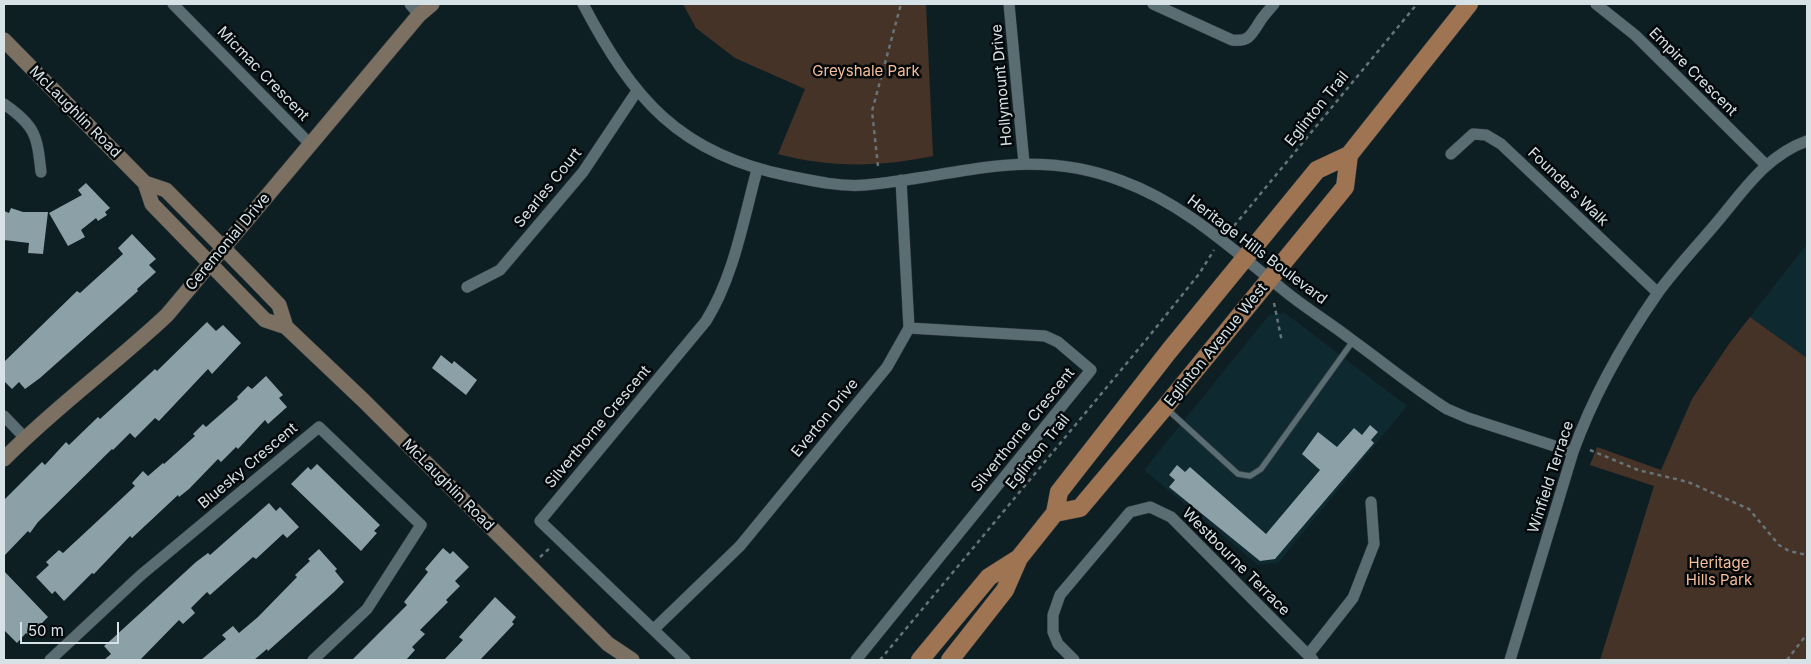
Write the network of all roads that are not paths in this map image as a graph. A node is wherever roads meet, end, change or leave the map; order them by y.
1 (173, 4) edge
2 (432, 4) edge
3 (583, 4) edge
4 (1009, 4) edge
5 (1153, 4) edge
6 (1274, 4) edge
7 (1468, 4) edge
8 (1596, 4) edge
9 (414, 9) edge
10 (4, 40) edge
11 (637, 91) junction
12 (4, 104) edge
13 (1807, 141) edge
14 (310, 144) junction
15 (1451, 154) dead end
16 (1349, 155) junction
17 (1024, 163) junction
18 (1765, 164) junction
19 (757, 170) junction
20 (41, 172) dead end
21 (901, 180) junction
22 (145, 184) junction
23 (223, 248) junction
24 (1245, 258) junction
25 (210, 264) junction
26 (1270, 279) junction
27 (467, 287) dead end
28 (1658, 294) junction
29 (286, 327) junction
30 (909, 328) junction
31 (1354, 341) junction
32 (1166, 407) junction
33 (4, 416) edge
34 (25, 438) junction
35 (1573, 452) junction
36 (4, 459) edge
37 (1371, 502) dead end
38 (1055, 513) junction
39 (1019, 558) junction
40 (654, 629) junction
41 (608, 644) junction
42 (1310, 658) edge
43 (50, 660) edge
44 (312, 660) edge
45 (617, 660) edge
46 (632, 660) edge
47 (686, 660) edge
48 (856, 660) edge
49 (920, 660) edge
50 (950, 660) edge
51 (1074, 660) edge
52 (1510, 660) edge

1 - 14 street, Micmac Crescent
2 - 9 street, Ceremonial Drive
3 - 11 street, Heritage Hills Boulevard
4 - 17 street, Hollymount Drive
5 - 6 street
7 - 16 main road
8 - 18 street, Empire Crescent
9 - 14 street, Ceremonial Drive
10 - 22 street, McLaughlin Road
11 - 19 street, Heritage Hills Boulevard
11 - 27 street, Searles Court
12 - 20 street
13 - 18 street, Winfield Terrace
14 - 23 street, Ceremonial Drive
15 - 28 street, Founders Walk
16 - 24 main road
16 - 26 main road, Eglinton Avenue West
17 - 21 street, Heritage Hills Boulevard
17 - 24 street, Heritage Hills Boulevard
18 - 28 street, Winfield Terrace
19 - 21 street, Heritage Hills Boulevard
19 - 40 street, Silverthorne Crescent
21 - 30 street
22 - 23 street, McLaughlin Road
22 - 25 street, McLaughlin Road
23 - 25 street, Ceremonial Drive
23 - 29 street, McLaughlin Road
24 - 26 street, Heritage Hills Boulevard
24 - 38 main road
25 - 29 street, McLaughlin Road
25 - 34 street, Ceremonial Drive
26 - 31 street, Heritage Hills Boulevard
26 - 32 main road, Eglinton Avenue West
28 - 35 street, Winfield Terrace
29 - 41 street, McLaughlin Road
30 - 40 street, Everton Drive
30 - 48 street, Silverthorne Crescent
31 - 32 lane
31 - 35 street, Heritage Hills Boulevard
32 - 38 main road, Eglinton Avenue West
33 - 34 street
34 - 36 street, Ceremonial Drive
35 - 52 street, Winfield Terrace
37 - 42 street
38 - 39 main road
39 - 49 main road
39 - 50 main road
40 - 47 street, Silverthorne Crescent
41 - 45 street, McLaughlin Road
41 - 46 street, McLaughlin Road
42 - 51 street, Westbourne Terrace
43 - 44 street, Bluesky Crescent

